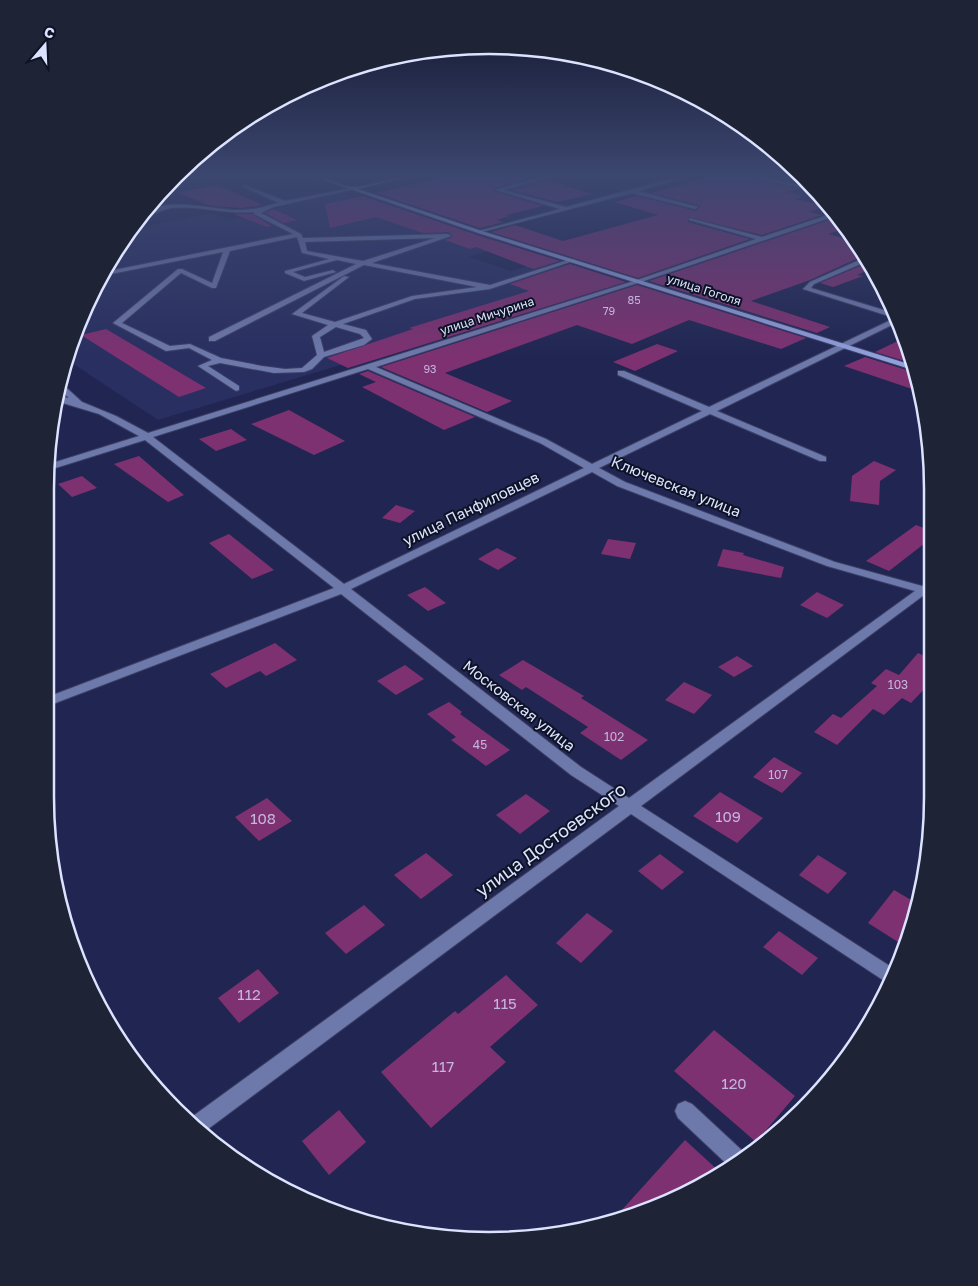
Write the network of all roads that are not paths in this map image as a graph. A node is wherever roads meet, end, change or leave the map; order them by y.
1 (373, 237) edge
2 (445, 237) edge
3 (497, 237) edge
4 (756, 237) edge
5 (769, 237) edge
6 (300, 238) junction
7 (763, 239) junction
8 (227, 250) junction
9 (337, 258) junction
10 (573, 260) junction
11 (860, 262) edge
12 (361, 264) junction
13 (111, 272) edge
14 (639, 281) junction
15 (490, 286) junction
16 (887, 314) edge
17 (891, 322) edge
18 (337, 324) junction
19 (212, 339) dead end
20 (841, 346) junction
21 (320, 354) junction
22 (219, 360) junction
23 (370, 366) junction
24 (906, 366) edge
25 (621, 373) dead end
26 (236, 388) dead end
27 (65, 391) edge
28 (63, 399) edge
29 (78, 402) junction
30 (707, 411) junction
31 (145, 435) junction
32 (822, 459) dead end
33 (55, 465) edge
34 (592, 467) junction
35 (924, 587) edge
36 (342, 589) junction
37 (924, 590) edge
38 (54, 700) edge
39 (630, 806) junction
40 (887, 973) edge
41 (685, 1111) dead end
42 (201, 1123) edge
43 (734, 1157) edge

1 - 6 street
2 - 12 street
3 - 10 main road, улица Гоголя
4 - 7 street
5 - 7 street, улица Мичурина
6 - 8 street
6 - 9 street
7 - 14 street, улица Мичурина
8 - 13 street
8 - 22 street
9 - 12 street
9 - 12 street
10 - 14 main road, улица Гоголя
10 - 15 street
11 - 16 street
12 - 15 street
12 - 18 street
12 - 19 street
14 - 20 main road, улица Гоголя
14 - 23 street, улица Мичурина
15 - 18 street
17 - 20 street, улица Панфиловцев
18 - 21 street
18 - 21 street
20 - 24 main road, улица Гоголя
20 - 30 street, улица Панфиловцев
21 - 22 street
22 - 26 street
23 - 31 street, улица Мичурина
23 - 34 street, Ключевская улица
25 - 30 street
27 - 29 street
28 - 29 street
29 - 31 street
30 - 32 street
30 - 34 street, улица Панфиловцев
31 - 33 street, улица Мичурина
31 - 36 street, Московская улица
34 - 35 street, Ключевская улица
34 - 36 street, улица Панфиловцев
36 - 38 street, улица Панфиловцев
36 - 39 street, Московская улица
37 - 39 street, улица Достоевского
39 - 40 street, Московская улица
39 - 42 street, улица Достоевского
41 - 43 street

